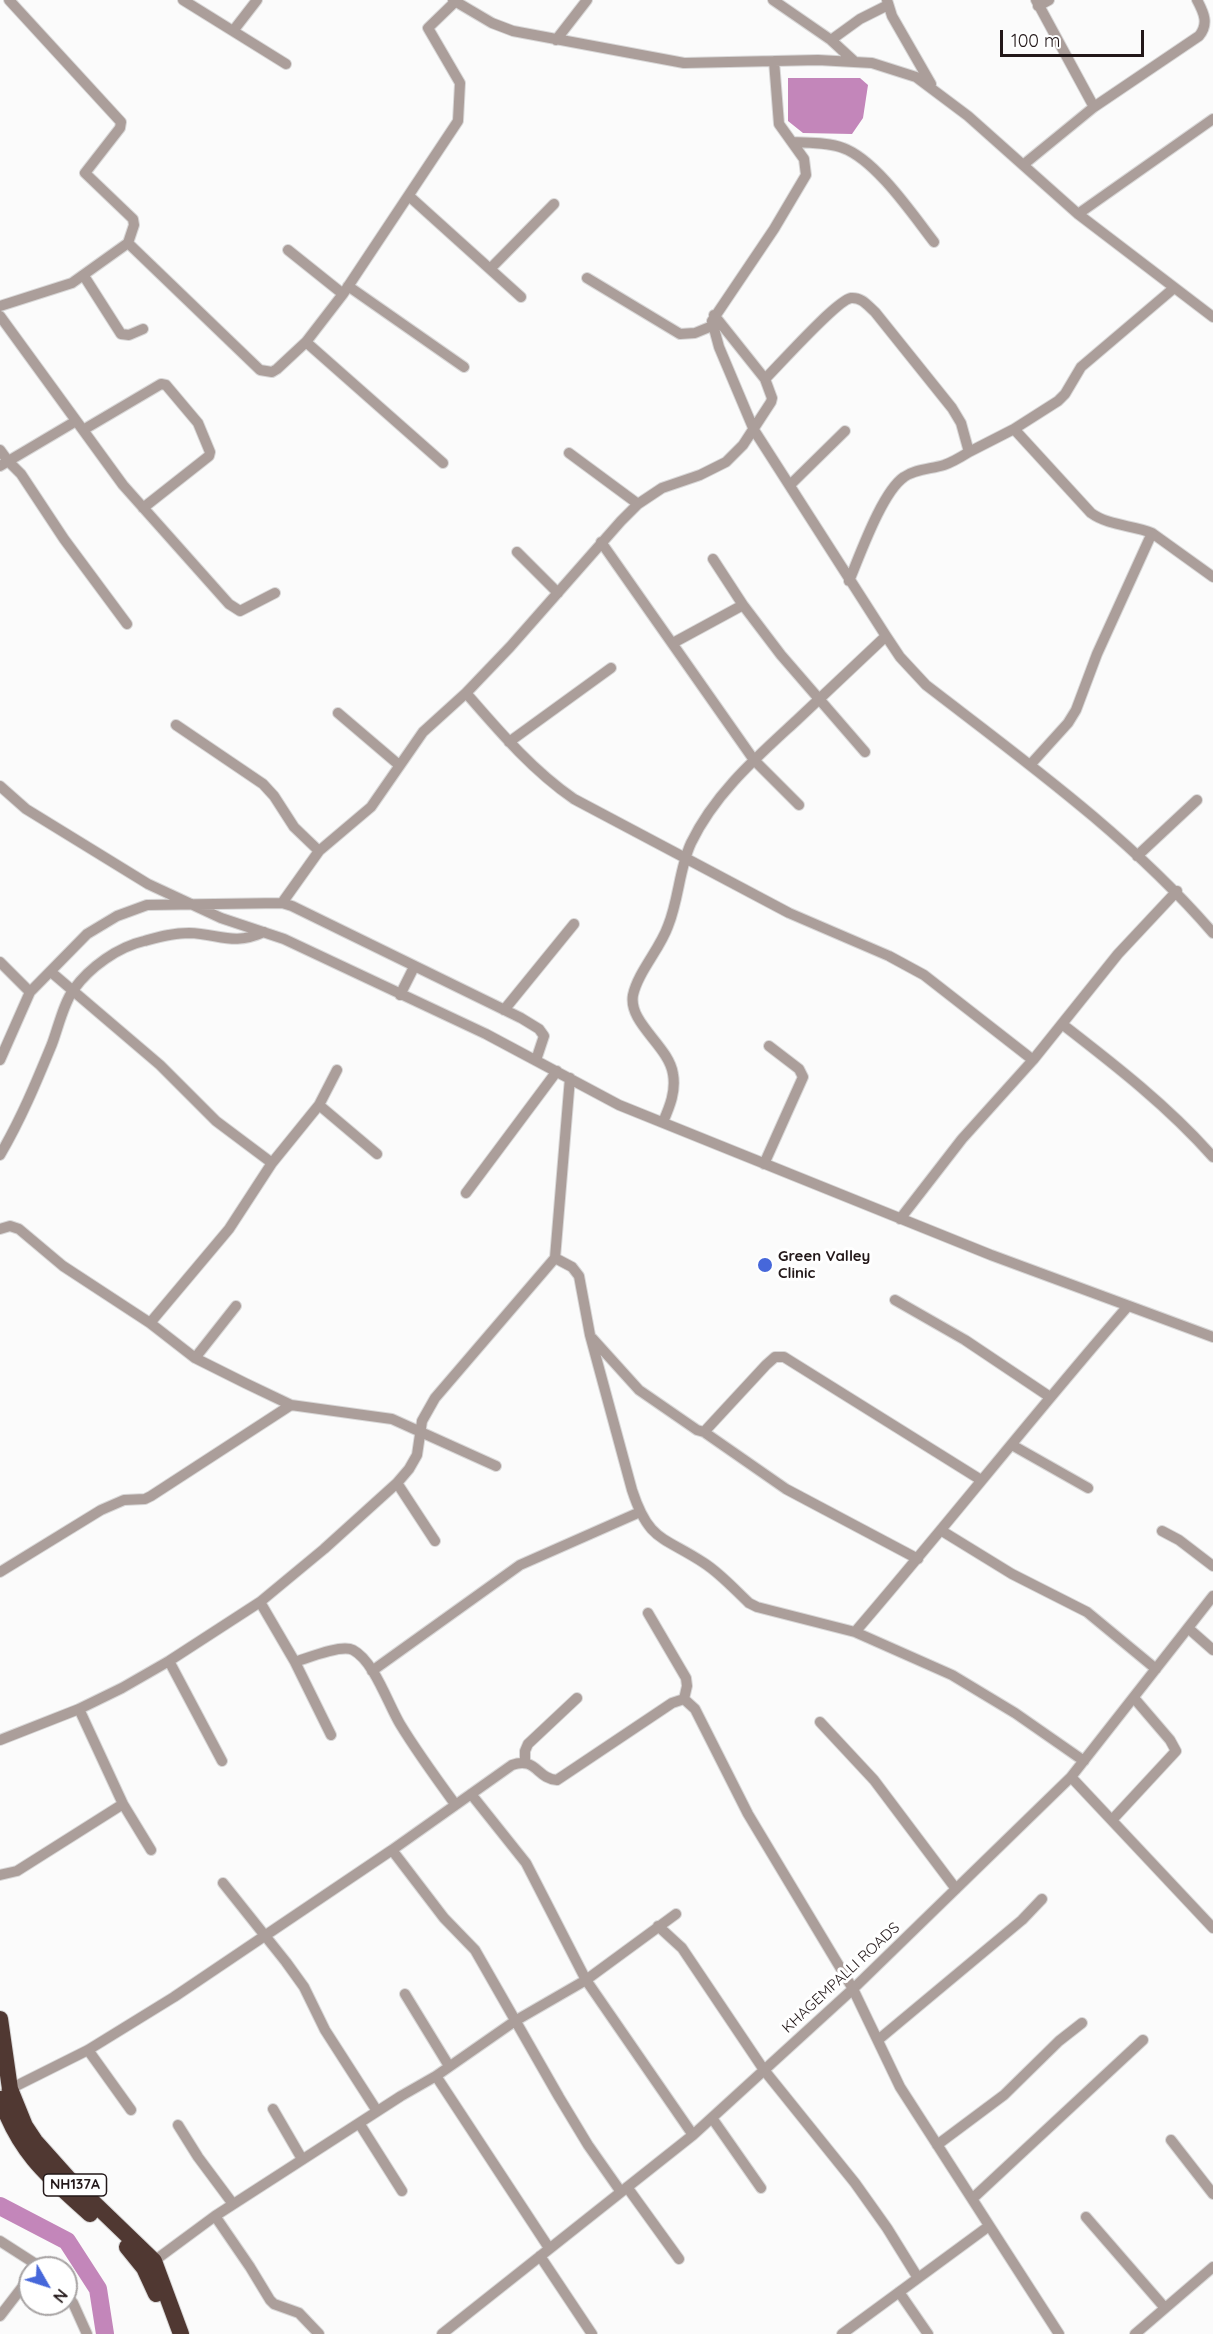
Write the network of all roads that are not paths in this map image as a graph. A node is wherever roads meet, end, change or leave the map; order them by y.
1 (9, 0) edge
2 (183, 0) edge
3 (257, 0) edge
4 (455, 0) edge
5 (586, 0) edge
6 (773, 0) edge
7 (1049, 0) edge
8 (1197, 0) edge
9 (887, 3) edge
10 (1037, 3) edge
11 (233, 31) junction
12 (556, 40) junction
13 (831, 40) junction
14 (774, 62) junction
15 (855, 62) junction
16 (286, 64) dead end
17 (934, 90) junction
18 (1094, 107) junction
19 (1213, 119) edge
20 (792, 142) junction
21 (1023, 165) junction
22 (409, 196) junction
23 (554, 204) dead end
24 (1078, 214) junction
25 (128, 243) junction
26 (934, 243) dead end
27 (288, 250) dead end
28 (490, 269) junction
29 (84, 276) junction
30 (587, 278) dead end
31 (1174, 288) junction
32 (346, 290) junction
33 (521, 297) dead end
34 (0, 306) edge
35 (0, 316) edge
36 (1213, 317) edge
37 (713, 321) junction
38 (143, 329) dead end
39 (306, 342) junction
40 (464, 367) dead end
41 (765, 379) junction
42 (76, 421) junction
43 (1014, 429) junction
44 (83, 430) junction
45 (754, 430) junction
46 (845, 431) dead end
47 (0, 450) edge
48 (969, 452) junction
49 (569, 453) dead end
50 (4, 463) edge
51 (443, 463) dead end
52 (790, 486) junction
53 (638, 504) junction
54 (143, 508) junction
55 (1152, 533) junction
56 (601, 542) junction
57 (517, 552) dead end
58 (713, 559) dead end
59 (1213, 577) edge
60 (849, 581) junction
61 (550, 585) junction
62 (275, 593) dead end
63 (743, 605) junction
64 (127, 624) dead end
65 (886, 636) junction
66 (673, 643) junction
67 (611, 668) dead end
68 (466, 693) junction
69 (818, 700) junction
70 (338, 713) dead end
71 (176, 725) dead end
72 (509, 742) junction
73 (865, 752) dead end
74 (754, 760) junction
75 (399, 765) junction
76 (1030, 765) junction
77 (0, 786) edge
78 (1197, 800) dead end
79 (799, 805) dead end
80 (319, 851) junction
81 (1137, 856) junction
82 (684, 858) junction
83 (1177, 891) junction
84 (189, 903) junction
85 (282, 903) junction
86 (574, 924) dead end
87 (264, 932) junction
88 (1213, 933) edge
89 (0, 962) edge
90 (414, 967) junction
91 (51, 972) junction
92 (404, 987) junction
93 (73, 990) junction
94 (30, 992) junction
95 (504, 1010) junction
96 (1062, 1024) junction
97 (769, 1046) dead end
98 (537, 1058) junction
99 (0, 1060) edge
100 (1033, 1060) junction
101 (338, 1070) dead end
102 (557, 1071) junction
103 (570, 1078) junction
104 (319, 1105) junction
105 (663, 1122) junction
106 (377, 1154) dead end
107 (0, 1155) edge
108 (1213, 1157) edge
109 (272, 1163) junction
110 (764, 1164) junction
111 (466, 1193) dead end
112 (900, 1219) junction
113 (0, 1229) edge
114 (555, 1258) junction
115 (895, 1300) dead end
116 (236, 1306) dead end
117 (1128, 1306) junction
118 (150, 1323) junction
119 (590, 1335) junction
120 (1213, 1337) edge
121 (195, 1358) junction
122 (1050, 1396) junction
123 (291, 1405) junction
124 (420, 1431) junction
125 (704, 1432) junction
126 (1012, 1445) junction
127 (495, 1466) dead end
128 (981, 1480) junction
129 (397, 1483) junction
130 (1088, 1488) dead end
131 (640, 1512) junction
132 (942, 1531) junction
133 (1162, 1531) dead end
134 (435, 1541) dead end
135 (918, 1559) junction
136 (1213, 1566) edge
137 (0, 1572) edge
138 (1213, 1596) edge
139 (260, 1602) junction
140 (648, 1613) dead end
141 (1188, 1628) junction
142 (855, 1632) junction
143 (1213, 1650) edge
144 (168, 1661) junction
145 (295, 1662) junction
146 (1156, 1669) junction
147 (372, 1671) junction
148 (577, 1698) dead end
149 (1134, 1698) junction
150 (684, 1699) junction
151 (79, 1709) junction
152 (820, 1722) dead end
153 (331, 1735) dead end
154 (0, 1740) edge
155 (222, 1761) dead end
156 (1084, 1761) junction
157 (525, 1762) junction
158 (1071, 1777) junction
159 (471, 1794) junction
160 (123, 1804) junction
161 (455, 1804) junction
162 (1112, 1820) junction
163 (151, 1850) dead end
164 (392, 1850) junction
165 (0, 1875) edge
166 (223, 1883) dead end
167 (956, 1889) junction
168 (1042, 1899) dead end
169 (676, 1914) dead end
170 (658, 1926) junction
171 (1213, 1928) edge
172 (264, 1935) junction
173 (586, 1980) junction
174 (853, 1989) junction
175 (405, 1994) dead end
176 (0, 2019) edge
177 (515, 2021) junction
178 (1082, 2023) dead end
179 (878, 2040) junction
180 (1143, 2040) dead end
181 (88, 2049) junction
182 (449, 2066) junction
183 (765, 2070) junction
184 (436, 2076) junction
185 (3, 2093) edge
186 (273, 2109) dead end
187 (131, 2110) dead end
188 (377, 2111) junction
189 (712, 2118) junction
190 (359, 2123) junction
191 (178, 2125) dead end
192 (693, 2135) junction
193 (1171, 2140) dead end
194 (938, 2145) junction
195 (302, 2159) junction
196 (761, 2188) dead end
197 (624, 2189) junction
198 (402, 2191) dead end
199 (1213, 2194) edge
200 (972, 2199) junction
201 (233, 2204) junction
202 (215, 2216) junction
203 (1086, 2217) dead end
204 (989, 2226) junction
205 (0, 2241) edge
206 (549, 2248) junction
207 (22, 2256) edge
208 (540, 2256) junction
209 (679, 2259) dead end
210 (149, 2264) junction
211 (1213, 2267) edge
212 (918, 2278) junction
213 (899, 2292) junction
214 (18, 2293) edge
215 (1165, 2308) junction
216 (78, 2314) edge
217 (0, 2316) edge
218 (87, 2334) edge
219 (170, 2334) edge
220 (181, 2334) edge
221 (319, 2334) edge
222 (442, 2334) edge
223 (592, 2334) edge
224 (842, 2334) edge
225 (928, 2334) edge
226 (1059, 2334) edge
227 (1135, 2334) edge

1 - 25 street
2 - 11 street
3 - 11 street
4 - 12 street
4 - 22 street
5 - 12 street
6 - 13 street
7 - 10 street
8 - 18 street
9 - 13 street
9 - 17 street
10 - 18 street
11 - 16 street
12 - 14 street
13 - 15 street
14 - 15 street
14 - 20 street
15 - 17 street
17 - 21 street
18 - 21 street
19 - 24 street
20 - 26 street
20 - 37 street
21 - 24 street
22 - 28 street
22 - 32 street
23 - 28 street
24 - 31 street
25 - 29 street
25 - 39 street
27 - 32 street
28 - 33 street
29 - 34 street
29 - 38 street
30 - 37 street
31 - 36 street
31 - 43 street
32 - 39 street
32 - 40 street
35 - 42 street
37 - 41 street
37 - 45 street
39 - 51 street
41 - 45 street
41 - 48 street
42 - 44 street
42 - 50 street
43 - 48 street
43 - 55 street
44 - 54 street
44 - 54 street
45 - 52 street
45 - 53 street
46 - 52 street
47 - 50 street
48 - 60 street
49 - 53 street
50 - 64 street
52 - 60 street
53 - 56 street
54 - 62 street
55 - 59 street
55 - 76 street
56 - 61 street
56 - 66 street
57 - 61 street
58 - 63 street
60 - 65 street
61 - 68 street
63 - 66 street
63 - 69 street
65 - 69 street
65 - 76 street
66 - 74 street
67 - 72 street
68 - 72 street
68 - 75 street
69 - 73 street
69 - 74 street
70 - 75 street
71 - 80 street
72 - 82 street
74 - 79 street
74 - 82 street
75 - 80 street
76 - 81 street
77 - 84 street
78 - 81 street
80 - 85 street
81 - 83 street
82 - 100 street
82 - 105 street
83 - 88 street
83 - 96 street
84 - 85 street
84 - 87 street
84 - 91 street
85 - 90 street
86 - 95 street
87 - 92 street
87 - 93 street
89 - 94 street
90 - 92 street
90 - 95 street
91 - 93 street
91 - 94 street
92 - 98 street
93 - 107 street
93 - 109 street
94 - 99 street
95 - 98 street
96 - 100 street
96 - 108 street
97 - 110 street
98 - 102 street
100 - 112 street
101 - 104 street
102 - 103 street
102 - 111 street
103 - 105 street
103 - 114 street
104 - 106 street
104 - 109 street
105 - 110 street
109 - 118 street
110 - 112 street
112 - 117 street
113 - 118 street
114 - 119 street
114 - 124 street
115 - 122 street
116 - 121 street
117 - 120 street
117 - 122 street
118 - 121 street
119 - 125 street
119 - 131 street
121 - 123 street
122 - 126 street
123 - 124 street
123 - 137 street
124 - 127 street
124 - 129 street
125 - 128 street
125 - 135 street
126 - 128 street
126 - 130 street
128 - 132 street
129 - 134 street
129 - 139 street
131 - 142 street
131 - 147 street
132 - 135 street
132 - 146 street
133 - 136 street
135 - 142 street
138 - 141 street, KHAGEMPALLI ROADS
139 - 144 street
139 - 145 street
140 - 150 street
141 - 143 street
141 - 146 street, KHAGEMPALLI ROADS
142 - 156 street
144 - 151 street
144 - 155 street
145 - 147 street
145 - 153 street
146 - 149 street, KHAGEMPALLI ROADS
147 - 161 street
148 - 157 street
149 - 156 street, KHAGEMPALLI ROADS
149 - 162 street
150 - 157 street
150 - 174 street
151 - 154 street
151 - 160 street
152 - 167 street
156 - 158 street, KHAGEMPALLI ROADS
157 - 159 street
158 - 162 street
158 - 167 street, KHAGEMPALLI ROADS
159 - 161 street
159 - 173 street
160 - 163 street
160 - 165 street
161 - 164 street
162 - 171 street
164 - 172 street
164 - 177 street
166 - 172 street
167 - 174 street, KHAGEMPALLI ROADS
168 - 179 street
169 - 170 street
170 - 173 street
170 - 183 street
172 - 181 street
172 - 188 street
173 - 177 street
173 - 192 street
174 - 179 street
174 - 183 street, KHAGEMPALLI ROADS
175 - 182 street
176 - 185 highway, NH137A
177 - 182 street
177 - 197 street
178 - 194 street
179 - 194 street
180 - 200 street
181 - 185 street
181 - 187 street
182 - 184 street
183 - 189 street, KHAGEMPALLI ROADS
183 - 212 street
184 - 188 street
184 - 206 street
185 - 210 highway, NH137A
186 - 195 street
188 - 190 street
189 - 192 street, KHAGEMPALLI ROADS
189 - 196 street
190 - 195 street
190 - 198 street
191 - 201 street
192 - 197 street, KHAGEMPALLI ROADS
193 - 199 street
194 - 200 street
195 - 201 street
197 - 206 street, KHAGEMPALLI ROADS
197 - 209 street
200 - 204 street
201 - 202 street
202 - 210 street
202 - 221 street
203 - 215 street
204 - 212 street
204 - 226 street
205 - 207 street
206 - 208 street, KHAGEMPALLI ROADS
208 - 222 street, KHAGEMPALLI ROADS
208 - 223 street
210 - 219 highway, NH137A
210 - 220 highway, NH137A
211 - 215 street
212 - 213 street
213 - 224 street
213 - 225 street
214 - 217 street
215 - 227 street
216 - 218 street

